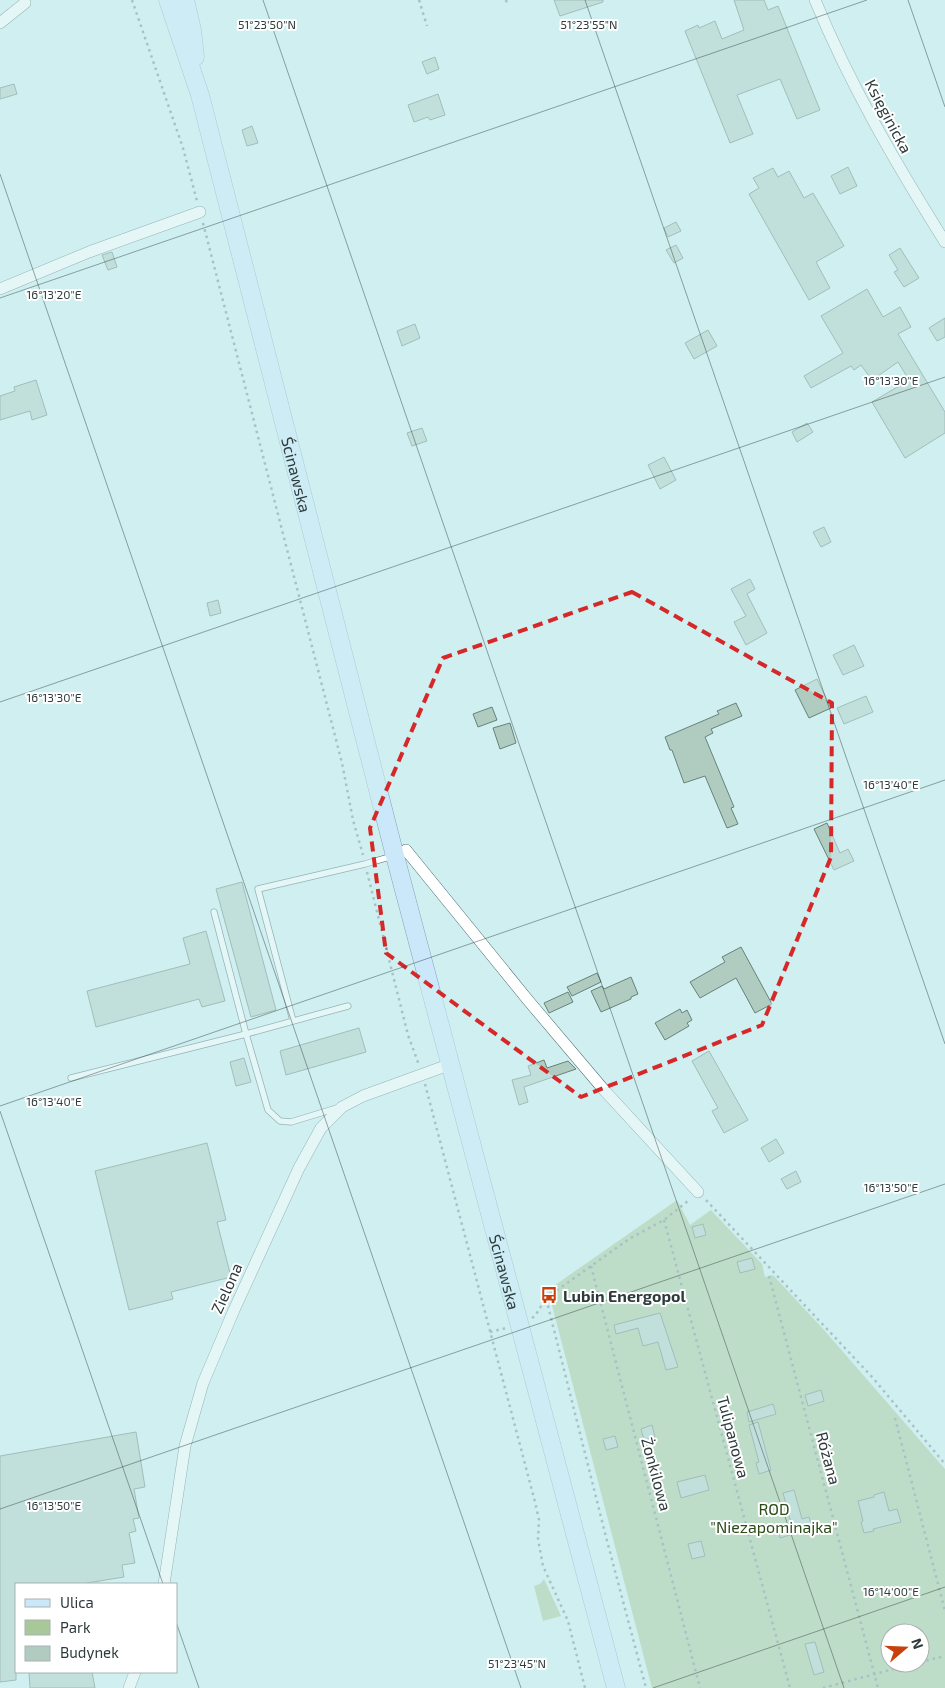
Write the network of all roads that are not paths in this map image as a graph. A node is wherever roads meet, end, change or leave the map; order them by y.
1 (168, 0) edge
2 (185, 0) edge
3 (815, 0) edge
4 (25, 3) dead end
5 (0, 23) edge
6 (200, 95) junction
7 (200, 212) road end
8 (945, 242) edge
9 (0, 289) edge
10 (401, 853) junction
11 (214, 912) dead end
12 (348, 1006) dead end
13 (293, 1021) junction
14 (246, 1034) junction
15 (451, 1064) junction
16 (71, 1078) dead end
17 (342, 1106) junction
18 (698, 1192) road end
19 (164, 1583) edge
20 (135, 1673) edge
21 (129, 1688) edge
22 (616, 1688) edge

1 - 6 main road, Ścinawska
2 - 6 main road, Ścinawska
3 - 8 street, Księginicka
4 - 5 street
6 - 10 main road, Ścinawska
7 - 9 street
10 - 13 lane
10 - 15 main road, Ścinawska
10 - 18 street, Ścinawska
11 - 14 lane
12 - 13 lane
13 - 14 lane
14 - 16 lane
14 - 17 lane
15 - 17 street, Zielona
15 - 22 main road, Ścinawska
17 - 19 street, Zielona
20 - 21 street

